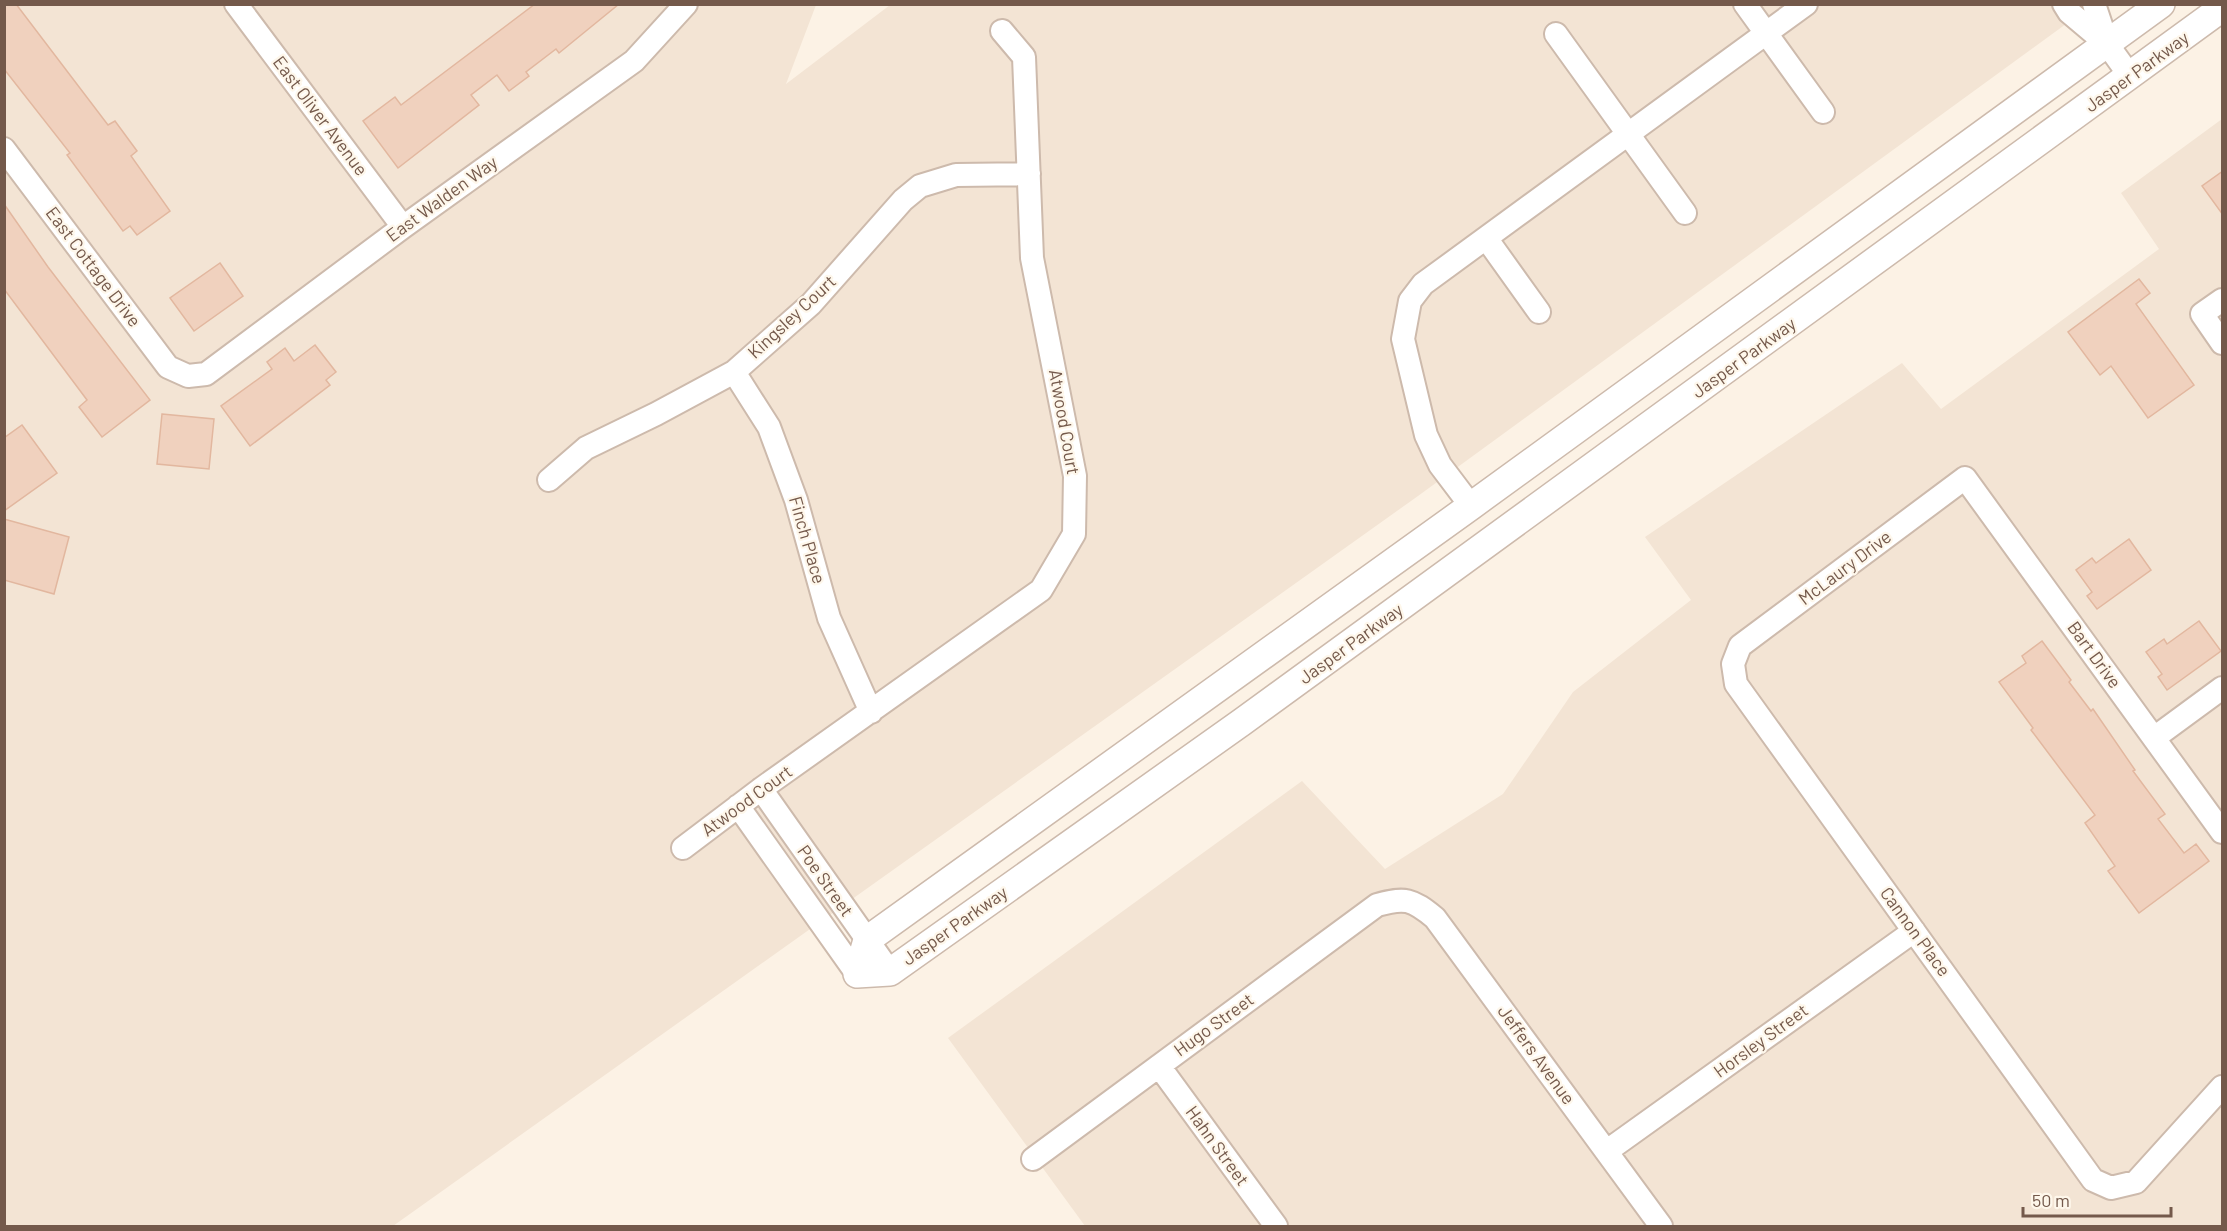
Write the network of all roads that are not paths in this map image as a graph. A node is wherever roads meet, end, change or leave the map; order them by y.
1 (236, 4) edge
2 (686, 4) edge
3 (1745, 4) edge
4 (1806, 4) edge
5 (2064, 4) edge
6 (2094, 4) edge
7 (2162, 4) edge
8 (2223, 8) edge
9 (1002, 31) dead end
10 (1766, 33) junction
11 (1556, 34) dead end
12 (2108, 44) junction
13 (2130, 76) junction
14 (1823, 112) dead end
15 (1629, 133) junction
16 (4, 149) edge
17 (1029, 174) junction
18 (1686, 213) dead end
19 (404, 227) junction
20 (1486, 238) junction
21 (2223, 300) edge
22 (1539, 312) dead end
23 (2223, 343) edge
24 (734, 372) junction
25 (188, 376) joint
26 (1965, 478) joint
27 (549, 480) dead end
28 (1470, 506) junction
29 (1733, 664) joint
30 (2223, 688) edge
31 (870, 711) junction
32 (2154, 738) junction
33 (761, 789) junction
34 (738, 806) junction
35 (2223, 832) edge
36 (684, 848) dead end
37 (1399, 899) joint
38 (1914, 931) junction
39 (867, 940) junction
40 (890, 972) junction
41 (857, 974) junction
42 (1159, 1066) junction
43 (2223, 1087) edge
44 (1607, 1151) junction
45 (1033, 1159) dead end
46 (1276, 1227) edge
47 (1661, 1227) edge

1 - 19 street, East Oliver Avenue
2 - 19 street, East Walden Way
3 - 10 street
4 - 10 street
5 - 12 street
6 - 12 street
7 - 12 street
8 - 13 street, Jasper Parkway
9 - 17 street, Atwood Court
10 - 14 street
10 - 15 street
11 - 15 street
12 - 13 street
12 - 28 street
13 - 40 street, Jasper Parkway
15 - 18 street
15 - 20 street
16 - 25 street, East Cottage Drive
17 - 24 street, Kingsley Court
17 - 31 street, Atwood Court
19 - 25 street, East Walden Way
20 - 22 street
20 - 28 street
21 - 23 street
24 - 27 street, Kingsley Court
24 - 31 street, Finch Place
26 - 29 street, McLaury Drive
26 - 32 street, Bart Drive
28 - 39 street
29 - 38 street, Cannon Place
30 - 32 street
31 - 33 street, Atwood Court
32 - 35 street, Bart Drive
33 - 34 street, Atwood Court
33 - 39 street, Poe Street
34 - 36 street, Atwood Court
34 - 41 street, Poe Street
37 - 42 street, Hugo Street
37 - 44 street, Jeffers Avenue
38 - 43 street, Cannon Place
38 - 44 street, Horsley Street
39 - 40 street, Poe Street
39 - 41 street
40 - 41 street, Jasper Parkway
42 - 45 street, Hugo Street
42 - 46 street, Hahn Street
44 - 47 street, Jeffers Avenue

